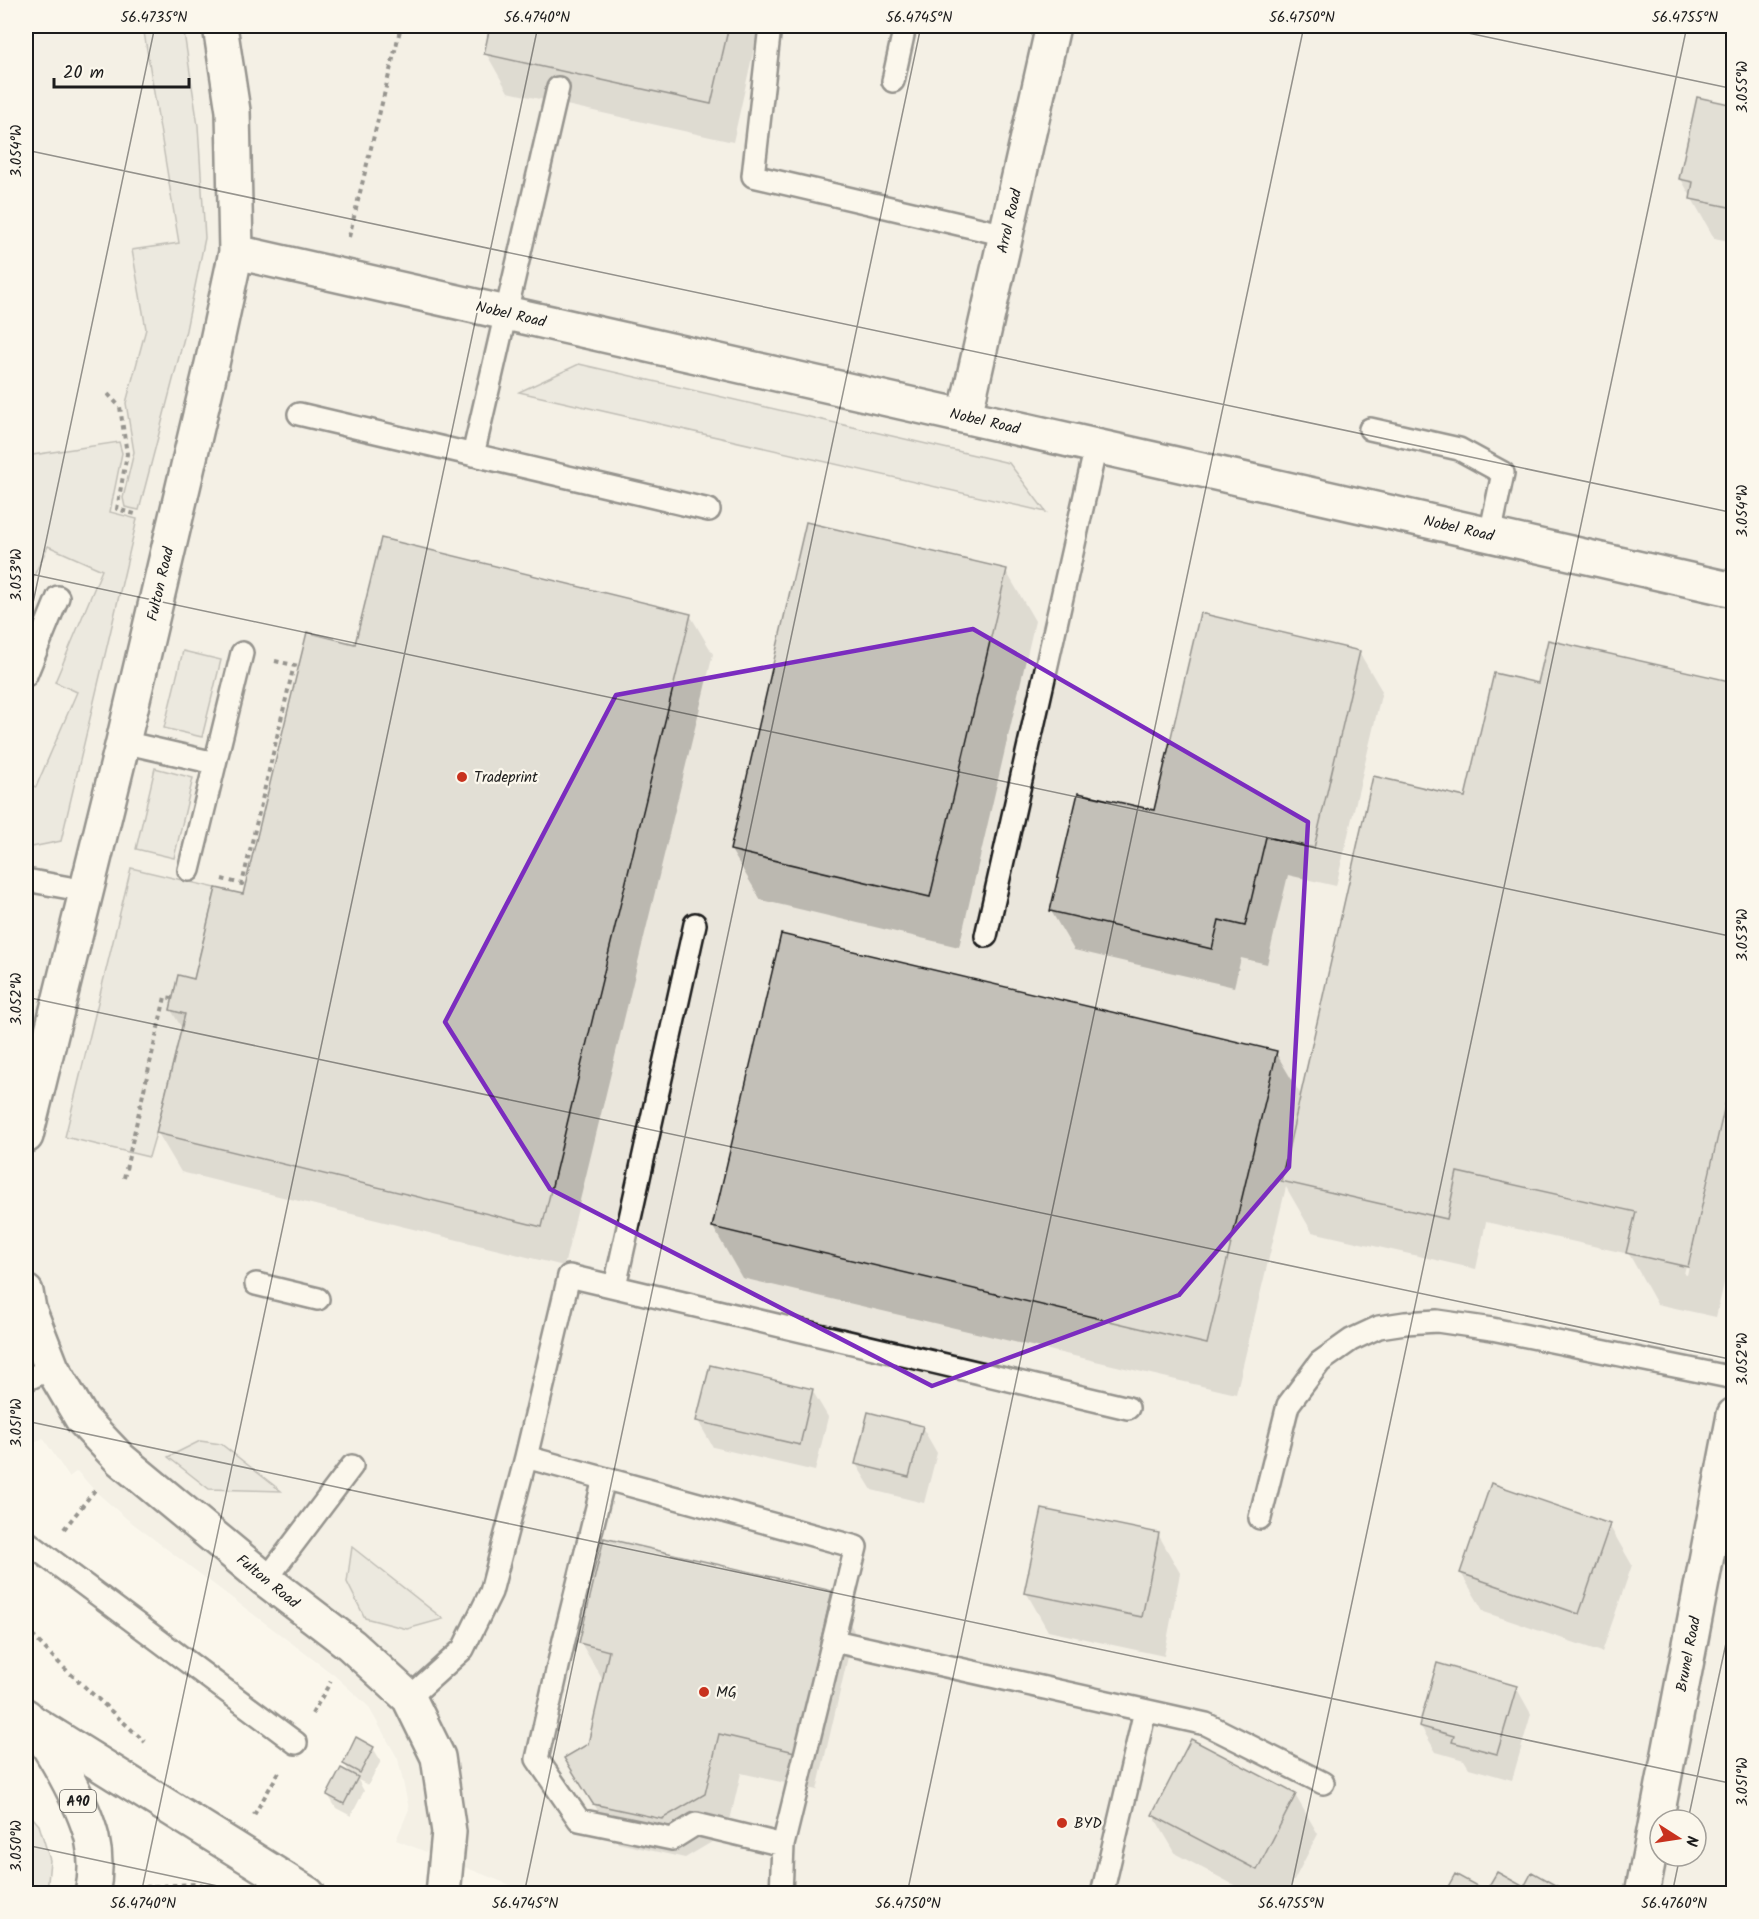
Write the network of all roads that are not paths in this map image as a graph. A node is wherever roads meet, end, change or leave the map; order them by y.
1 (220, 26) edge
2 (770, 26) edge
3 (905, 26) edge
4 (1053, 26) edge
5 (893, 81) dead end
6 (558, 88) dead end
7 (1006, 235) junction
8 (237, 252) junction
9 (506, 313) junction
10 (299, 414) dead end
11 (965, 416) junction
12 (1370, 429) dead end
13 (1096, 446) junction
14 (473, 455) junction
15 (709, 510) dead end
16 (1490, 535) junction
17 (1734, 590) edge
18 (57, 597) dead end
19 (242, 653) dead end
20 (26, 675) edge
21 (123, 742) junction
22 (215, 763) junction
23 (189, 870) road end
24 (26, 880) edge
25 (86, 891) junction
26 (695, 924) dead end
27 (986, 936) dead end
28 (26, 1136) edge
29 (256, 1284) dead end
30 (615, 1286) junction
31 (26, 1292) edge
32 (318, 1299) dead end
33 (39, 1374) edge
34 (1734, 1378) edge
35 (1128, 1408) dead end
36 (1734, 1415) edge
37 (526, 1457) junction
38 (352, 1466) dead end
39 (604, 1479) junction
40 (1260, 1518) dead end
41 (26, 1541) edge
42 (266, 1580) junction
43 (834, 1641) junction
44 (409, 1698) junction
45 (1145, 1711) junction
46 (27, 1718) edge
47 (296, 1743) dead end
48 (1323, 1783) dead end
49 (783, 1845) junction
50 (92, 1893) edge
51 (308, 1893) edge
52 (443, 1893) edge
53 (781, 1893) edge
54 (1102, 1893) edge
55 (1642, 1893) edge

1 - 8 main road, Fulton Road
2 - 7 lane
3 - 5 lane
4 - 7 main road, Arrol Road
6 - 9 lane
7 - 11 main road, Arrol Road
8 - 9 main road, Nobel Road
8 - 21 main road, Fulton Road
9 - 11 main road, Nobel Road
9 - 14 lane
10 - 14 lane
11 - 13 main road, Nobel Road
12 - 16 lane
13 - 16 main road, Nobel Road
13 - 27 lane
14 - 15 lane
16 - 17 main road, Nobel Road
18 - 20 lane
19 - 22 lane
21 - 22 lane
21 - 25 main road, Fulton Road
22 - 23 lane
24 - 25 lane
25 - 28 main road, Fulton Road
26 - 30 lane
29 - 32 lane
30 - 35 lane
30 - 37 lane
31 - 33 main road, Fulton Road
33 - 42 main road, Fulton Road
34 - 40 lane
36 - 55 main road, Brunel Road
37 - 39 lane
37 - 44 lane
38 - 42 lane
39 - 43 lane
39 - 49 lane
41 - 47 lane
42 - 44 main road, Fulton Road
43 - 45 lane
43 - 49 lane
44 - 52 main road, Fulton Road
45 - 48 lane
45 - 54 lane
46 - 50 main road, A90
46 - 51 main road
49 - 53 lane

